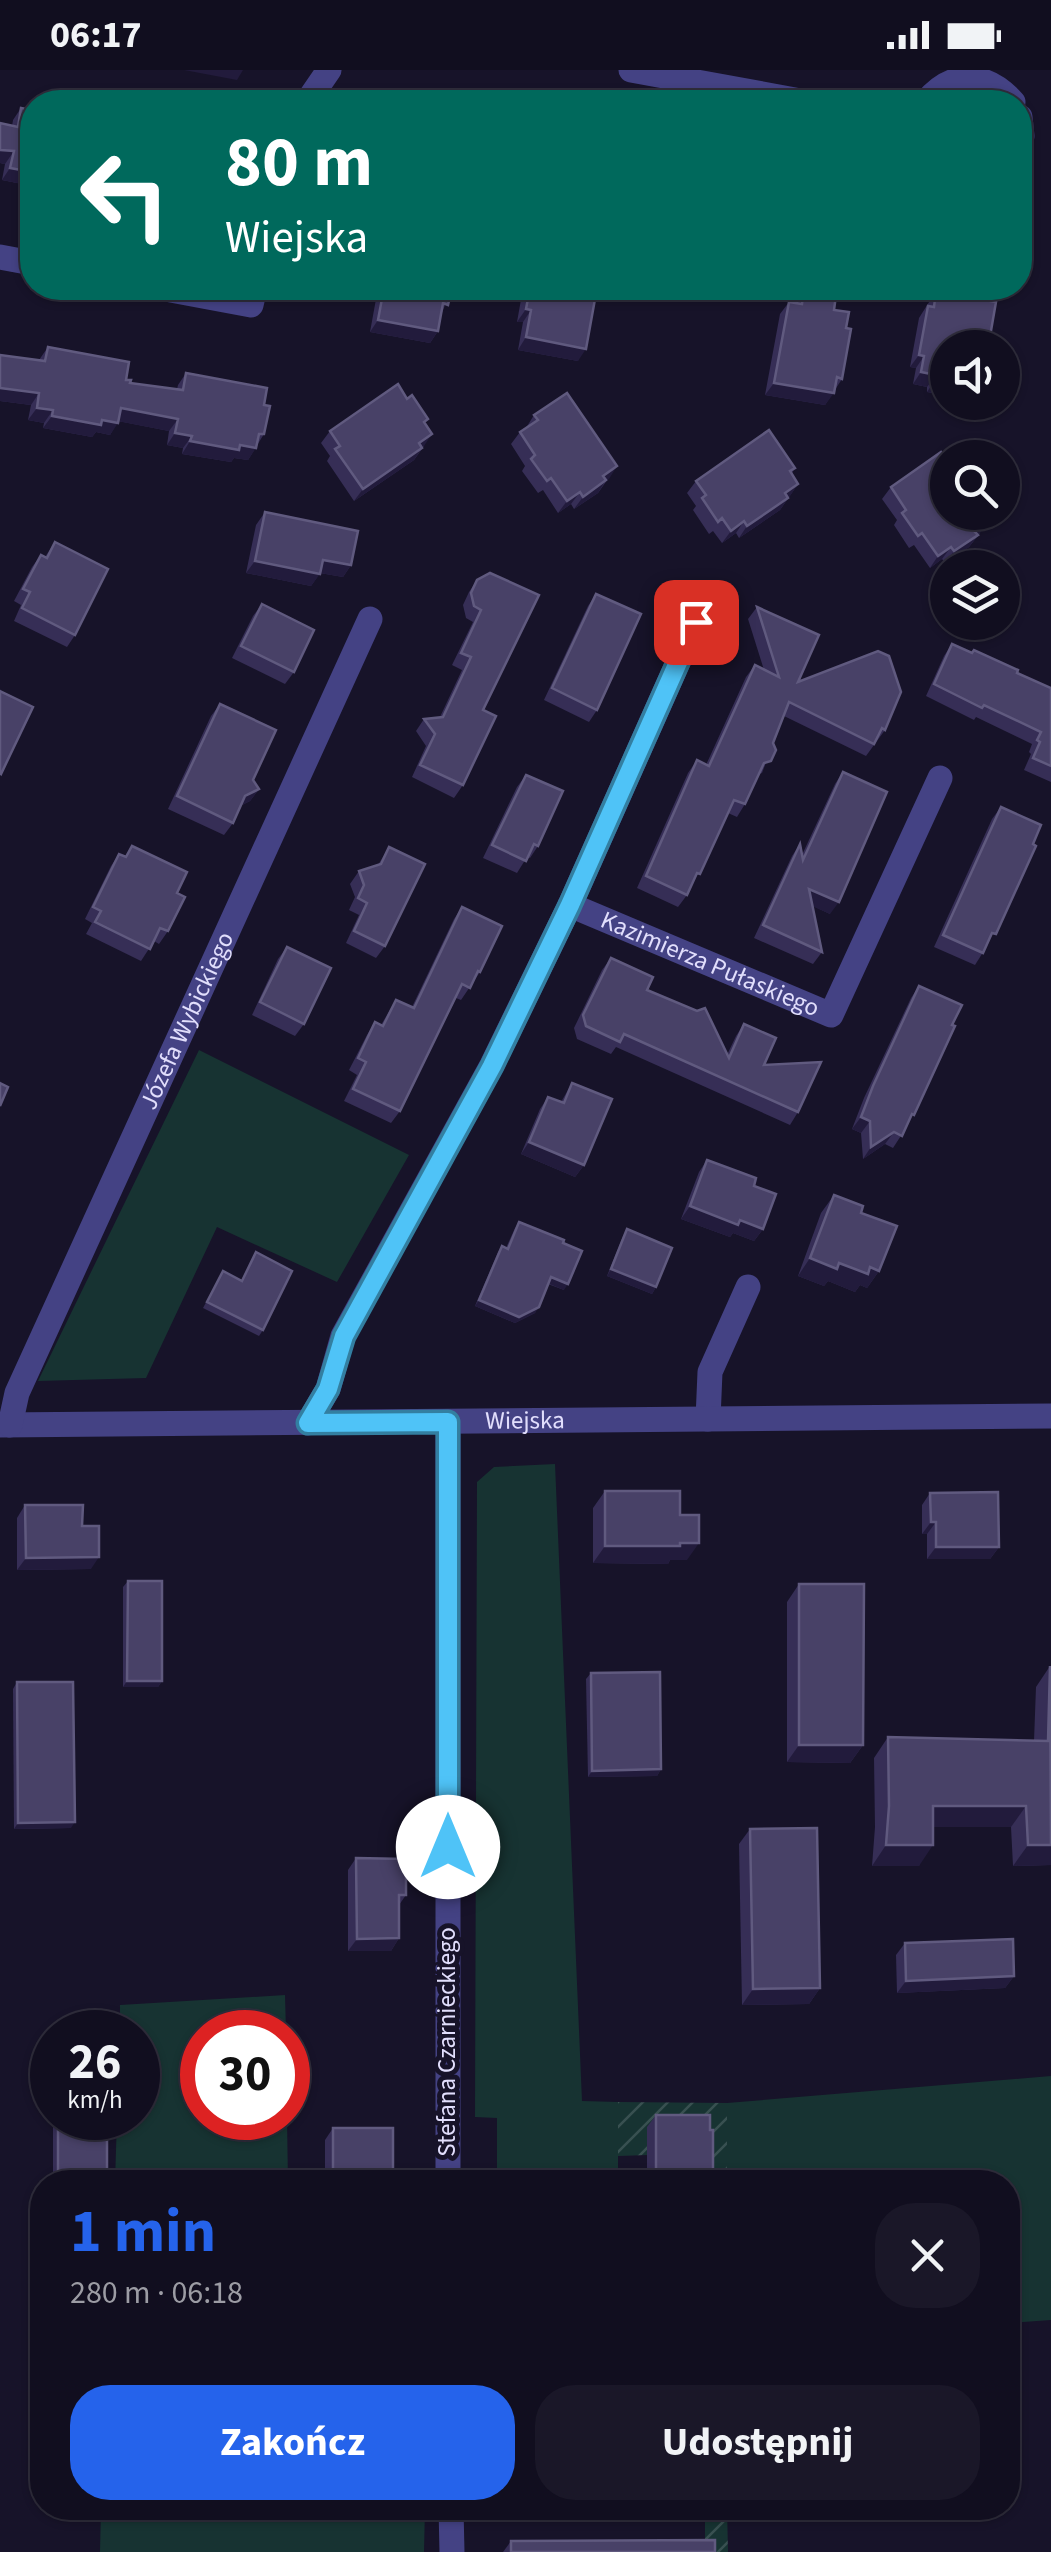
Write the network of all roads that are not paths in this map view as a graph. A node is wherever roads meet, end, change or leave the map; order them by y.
1 (631, 70) edge
2 (740, 90) edge
3 (937, 90) edge
4 (1002, 90) edge
5 (224, 300) edge
6 (251, 300) edge
7 (370, 619) dead end
8 (696, 622) dead end
9 (940, 778) dead end
10 (570, 905) junction
11 (748, 1287) dead end
12 (1051, 1416) edge
13 (708, 1419) junction
14 (448, 1422) junction
15 (308, 1423) junction
16 (5, 1425) edge
17 (448, 2170) edge
18 (451, 2520) edge
19 (452, 2552) edge

1 - 2 street
3 - 4 street
5 - 6 street
7 - 16 street, Józefa Wybickiego
8 - 10 street, Kazimierza Pułaskiego
9 - 10 street, Kazimierza Pułaskiego
10 - 15 street, Kazimierza Pułaskiego
11 - 13 street
12 - 13 street, Wiejska
13 - 14 street, Wiejska
14 - 15 street, Wiejska
14 - 17 street, Stefana Czarnieckiego
15 - 16 street, Wiejska
18 - 19 street

